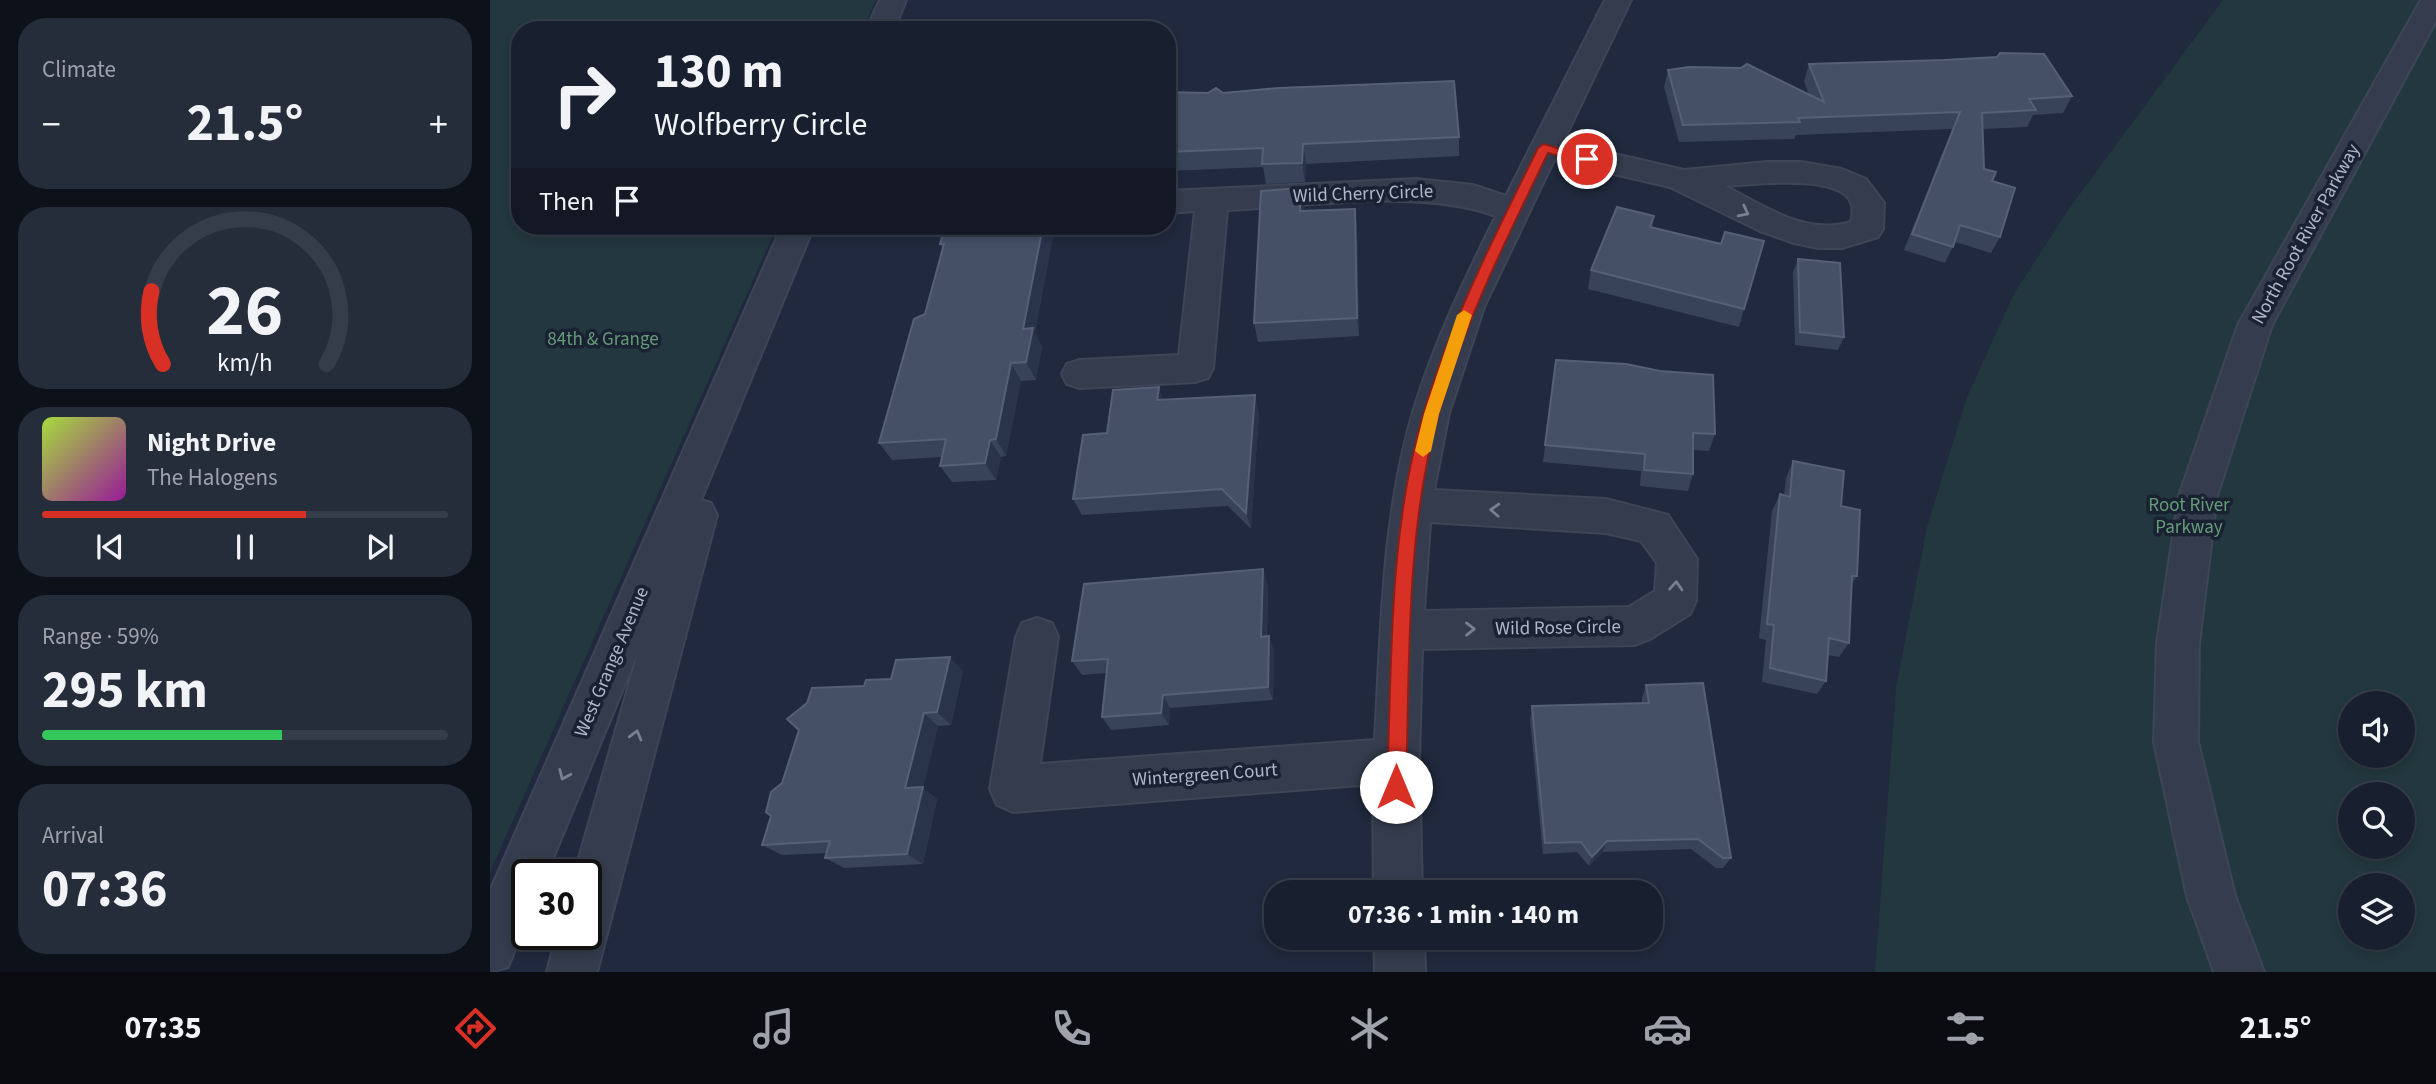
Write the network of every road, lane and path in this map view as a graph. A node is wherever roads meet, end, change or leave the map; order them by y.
1 (893, 0) edge
2 (1618, 0) edge
3 (2434, 0) edge
4 (884, 21) edge
5 (1544, 148) junction
6 (1683, 181) junction
7 (1212, 200) junction
8 (1176, 202) edge
9 (1513, 210) junction
10 (794, 235) edge
11 (735, 374) junction
12 (1080, 374) dead end
13 (1412, 505) junction
14 (1402, 630) junction
15 (1037, 636) dead end
16 (1396, 760) junction
17 (602, 860) edge
18 (1398, 880) edge
19 (490, 949) edge
20 (578, 950) edge
21 (1399, 950) edge
22 (572, 972) edge
23 (1400, 972) edge
24 (2239, 972) edge

1 - 4 street
2 - 5 street
3 - 24 street, North Root River Parkway
5 - 6 street
5 - 9 street
6 -> 6 street
7 - 8 street, Wild Cherry Circle
7 - 9 street, Wild Cherry Circle
7 - 12 street
9 - 13 street
10 - 11 street, West Grange Avenue
17 -> 11 street, West Grange Avenue
11 -> 19 street, West Grange Avenue
13 - 14 street
14 -> 13 street, Wild Rose Circle
14 - 16 street
15 - 16 street, Wintergreen Court
16 - 18 street
20 - 22 street
21 - 23 street

